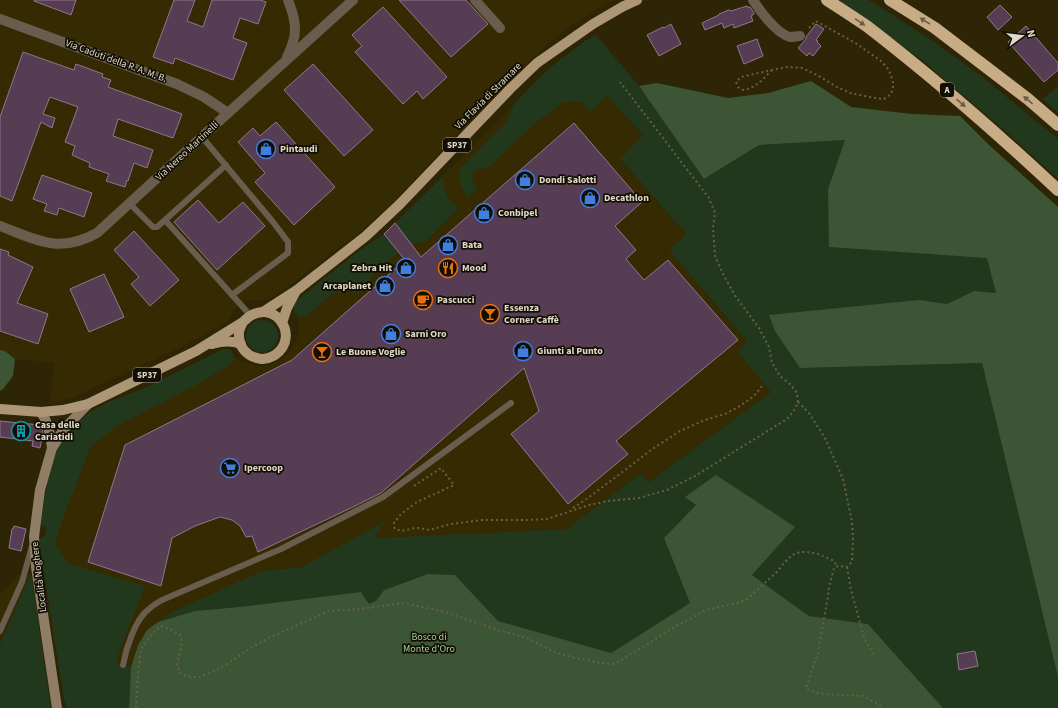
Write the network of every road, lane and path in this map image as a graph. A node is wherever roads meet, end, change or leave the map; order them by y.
1 (288, 0) edge
2 (353, 0) edge
3 (475, 0) edge
4 (637, 0) edge
5 (753, 0) edge
6 (828, 0) edge
7 (892, 0) edge
8 (622, 4) edge
9 (0, 19) edge
10 (500, 28) dead end
11 (800, 36) joint
12 (284, 62) junction
13 (772, 70) junction
14 (620, 82) dead end
15 (228, 113) junction
16 (1058, 125) edge
17 (202, 137) junction
18 (226, 165) junction
19 (1058, 190) edge
20 (130, 204) junction
21 (165, 220) junction
22 (0, 226) edge
23 (297, 290) junction
24 (232, 296) junction
25 (263, 312) junction
26 (246, 318) junction
27 (282, 322) junction
28 (241, 344) junction
29 (206, 345) junction
30 (762, 386) dead end
31 (798, 402) junction
32 (511, 403) dead end
33 (88, 404) junction
34 (0, 409) edge
35 (41, 412) junction
36 (52, 448) junction
37 (413, 486) dead end
38 (570, 510) junction
39 (34, 537) junction
40 (838, 566) junction
41 (847, 567) junction
42 (0, 630) edge
43 (873, 654) dead end
44 (123, 665) dead end
45 (57, 708) edge
46 (136, 708) edge
47 (884, 708) edge

1 - 12 street
2 - 12 street, Via Nereo Martinelli
3 - 10 street
4 - 8 main road, Via Flavia di Stramare / SP37
5 - 11 street
6 -> 19 highway, A
16 -> 7 highway
8 - 23 main road, Via Flavia di Stramare / SP37
9 - 15 street, Via Caduti della R. A. M. B.
11 - 13 path
12 - 15 street, Via Nereo Martinelli
13 - 13 path
14 - 31 path
15 - 17 street, Via Nereo Martinelli
17 - 18 lane
17 - 20 street, Via Nereo Martinelli
18 - 21 lane
18 - 24 lane
20 - 21 lane
20 - 22 street, Via Nereo Martinelli
21 - 24 lane
23 - 25 main road, Via Flavia di Stramare / SP37
23 - 27 main road, Via Flavia di Stramare / SP37
24 - 26 lane
25 - 26 main road, Via Flavia di Stramare / SP37
25 - 27 main road
26 - 28 main road
26 - 29 main road, Via Flavia di Stramare / SP37
27 - 28 main road
28 - 29 main road, Via Flavia di Stramare / SP37
29 - 33 main road, Via Flavia di Stramare / SP37
30 - 38 path
31 - 38 path
31 - 41 path
32 - 44 lane
33 - 35 main road, Via Flavia di Stramare / SP37
33 - 36 main road, Località Noghere
34 - 35 main road, Via Flavia di Stramare / SP37
35 - 36 main road, Località Noghere
36 - 39 main road, Località Noghere
37 - 38 path
39 - 42 lane
39 - 45 main road, Località Noghere
40 - 41 path
40 - 46 path
40 - 47 path
41 - 43 path

